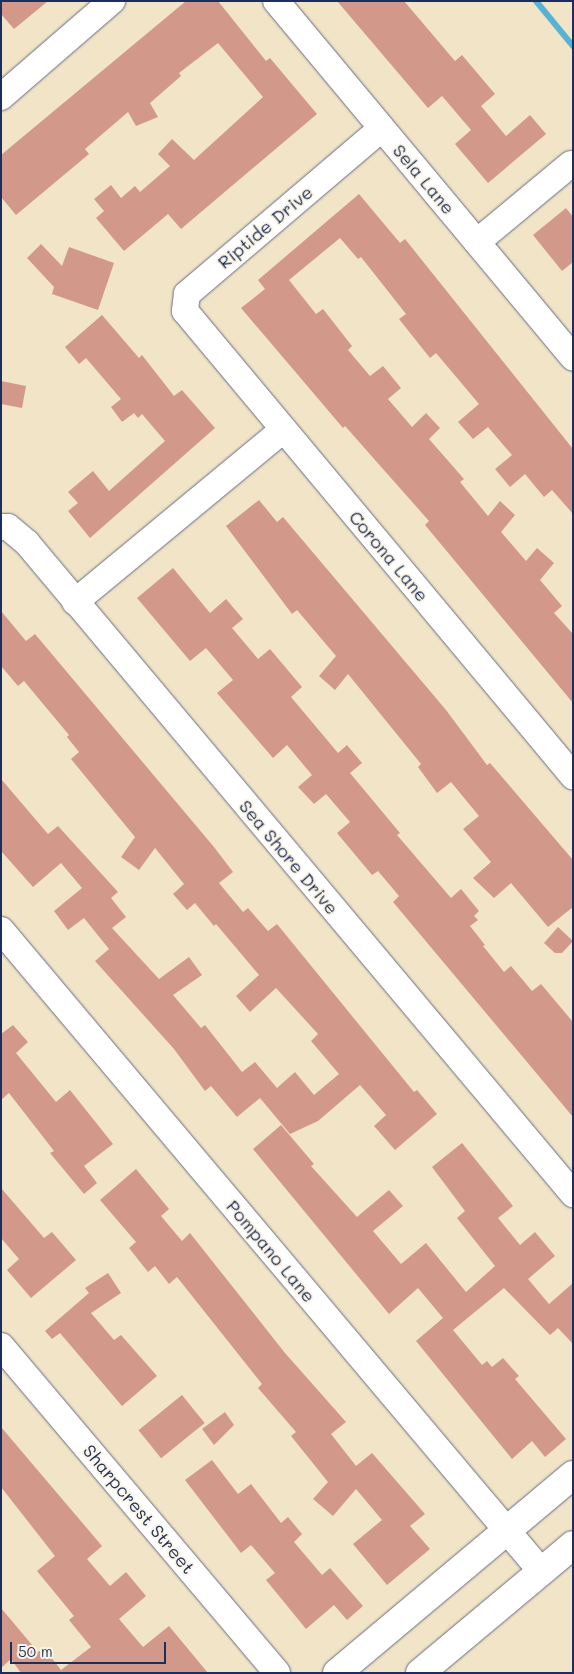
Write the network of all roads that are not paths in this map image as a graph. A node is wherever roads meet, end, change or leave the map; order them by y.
1 (112, 1) edge
2 (276, 1) edge
3 (1, 97) edge
4 (381, 129) junction
5 (571, 164) dead end
6 (477, 242) junction
7 (205, 335) joint
8 (573, 358) edge
9 (283, 430) junction
10 (1, 527) edge
11 (75, 602) junction
12 (573, 776) edge
13 (1, 930) edge
14 (573, 1194) edge
15 (1, 1346) edge
16 (573, 1475) edge
17 (507, 1531) junction
18 (573, 1545) edge
19 (541, 1572) junction
20 (277, 1673) edge
21 (337, 1673) edge
22 (420, 1673) edge

1 - 3 street
2 - 4 street, Sela Lane
4 - 6 street, Sela Lane
4 - 7 street, Riptide Drive
5 - 6 street
6 - 8 street, Sela Lane
7 - 9 street, Corona Lane
9 - 11 street
9 - 12 street, Corona Lane
10 - 11 street, Sea Shore Drive
11 - 14 street, Sea Shore Drive
13 - 17 street, Pompano Lane
15 - 20 street, Sharpcrest Street
16 - 17 main road
17 - 19 street, Pompano Lane
17 - 21 main road
18 - 19 main road
19 - 22 main road

